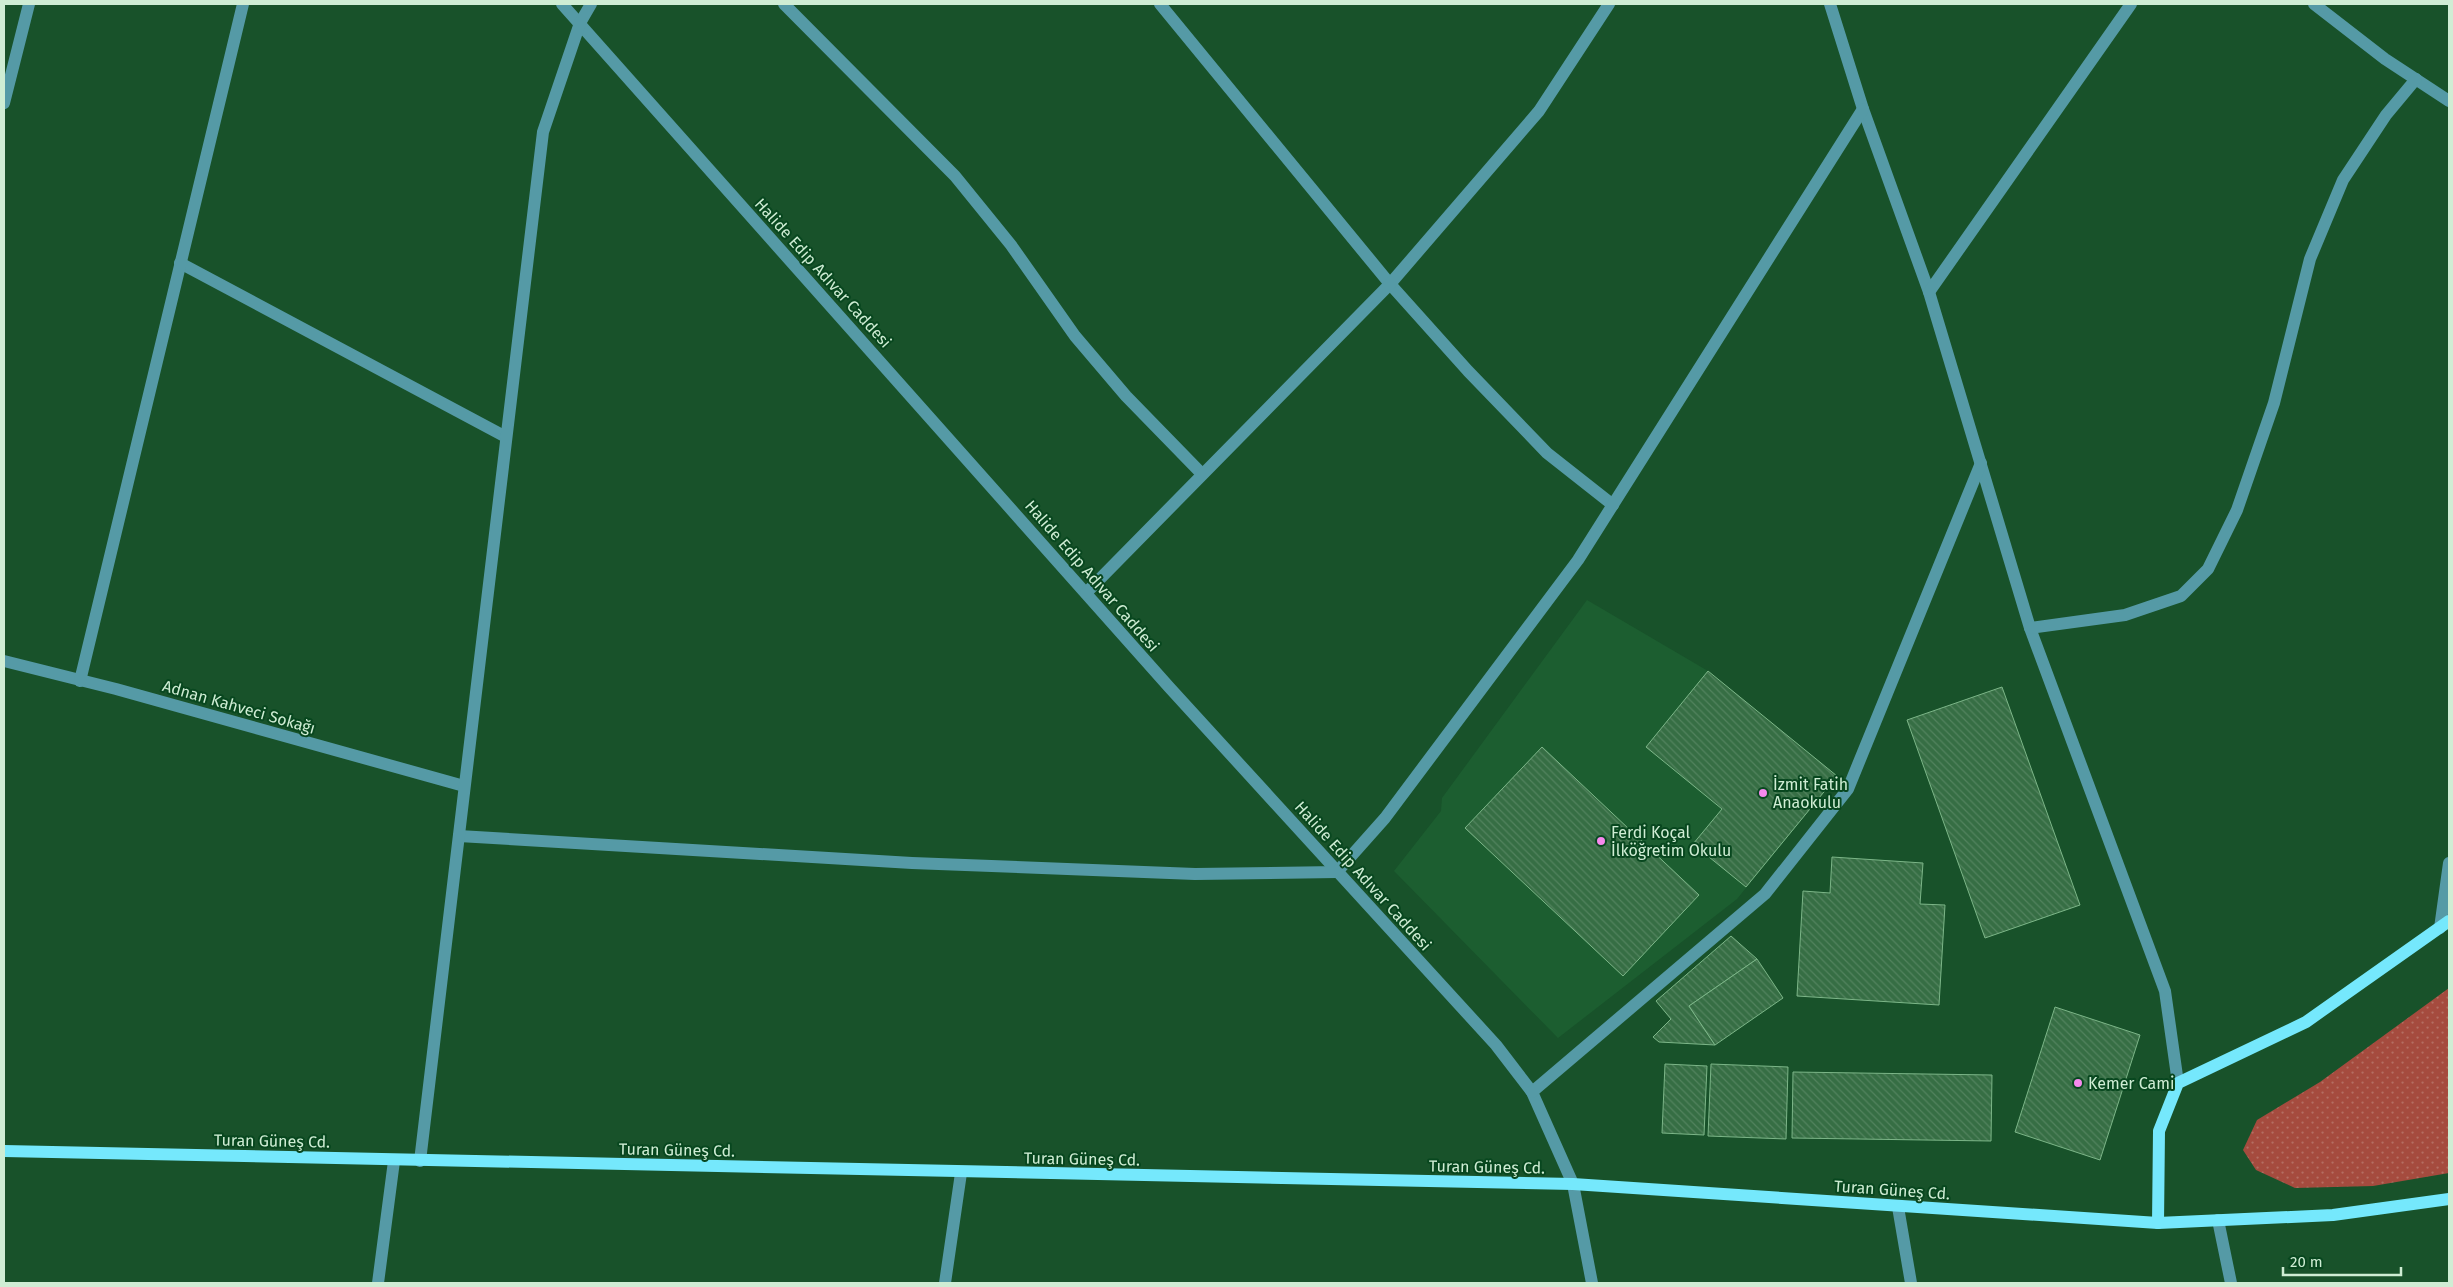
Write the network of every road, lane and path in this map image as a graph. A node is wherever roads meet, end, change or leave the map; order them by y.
1 (29, 4) edge
2 (244, 4) edge
3 (562, 4) edge
4 (591, 4) edge
5 (784, 4) edge
6 (1160, 4) edge
7 (1609, 4) edge
8 (1830, 4) edge
9 (2130, 4) edge
10 (2314, 4) edge
11 (580, 23) junction
12 (2416, 79) junction
13 (2449, 101) edge
14 (4, 103) edge
15 (1863, 109) junction
16 (180, 263) junction
17 (1390, 284) junction
18 (1929, 292) junction
19 (506, 437) junction
20 (1981, 463) junction
21 (1202, 474) junction
22 (1613, 505) junction
23 (1086, 593) junction
24 (2030, 628) junction
25 (4, 661) edge
26 (80, 681) junction
27 (464, 786) junction
28 (459, 836) junction
29 (2449, 863) edge
30 (1337, 872) junction
31 (2444, 924) edge
32 (2178, 1083) junction
33 (1532, 1092) junction
34 (4, 1151) edge
35 (394, 1161) junction
36 (420, 1161) junction
37 (960, 1173) junction
38 (1573, 1184) junction
39 (2449, 1199) edge
40 (1898, 1207) junction
41 (2218, 1220) junction
42 (2158, 1222) junction
43 (378, 1283) edge
44 (945, 1283) edge
45 (1592, 1283) edge
46 (1911, 1283) edge
47 (2231, 1283) edge

1 - 14 street
2 - 16 street
3 - 11 street, Halide Edip Adıvar Caddesi
4 - 11 street
5 - 21 street
6 - 17 street
7 - 17 street
8 - 15 street
9 - 18 street
10 - 12 street
11 - 19 street
11 - 23 street, Halide Edip Adıvar Caddesi
12 - 13 street
12 - 24 street
15 - 18 street
15 - 22 street
16 - 19 street
16 - 26 street
17 - 21 street
17 - 22 street
18 - 20 street
19 - 27 street
20 - 24 street
20 - 33 street
21 - 23 street
22 - 30 street
23 - 30 street, Halide Edip Adıvar Caddesi
24 - 32 street
25 - 26 street, Adnan Kahveci Sokağı
26 - 27 street, Adnan Kahveci Sokağı
27 - 28 street
28 - 30 street
28 - 36 street
29 - 31 street
30 - 33 street, Halide Edip Adıvar Caddesi
31 - 32 main road
32 - 42 main road
33 - 38 street, Halide Edip Adıvar Caddesi
34 - 35 main road, Turan Güneş Cd.
35 - 36 main road, Turan Güneş Cd.
35 - 43 street
36 - 37 main road, Turan Güneş Cd.
37 - 38 main road, Turan Güneş Cd.
37 - 44 street
38 - 40 main road, Turan Güneş Cd.
38 - 45 street, Halide Edip Adıvar Caddesi
39 - 41 main road, Turan Güneş Cd.
40 - 42 main road, Turan Güneş Cd.
40 - 46 street
41 - 42 main road, Turan Güneş Cd.
41 - 47 street

